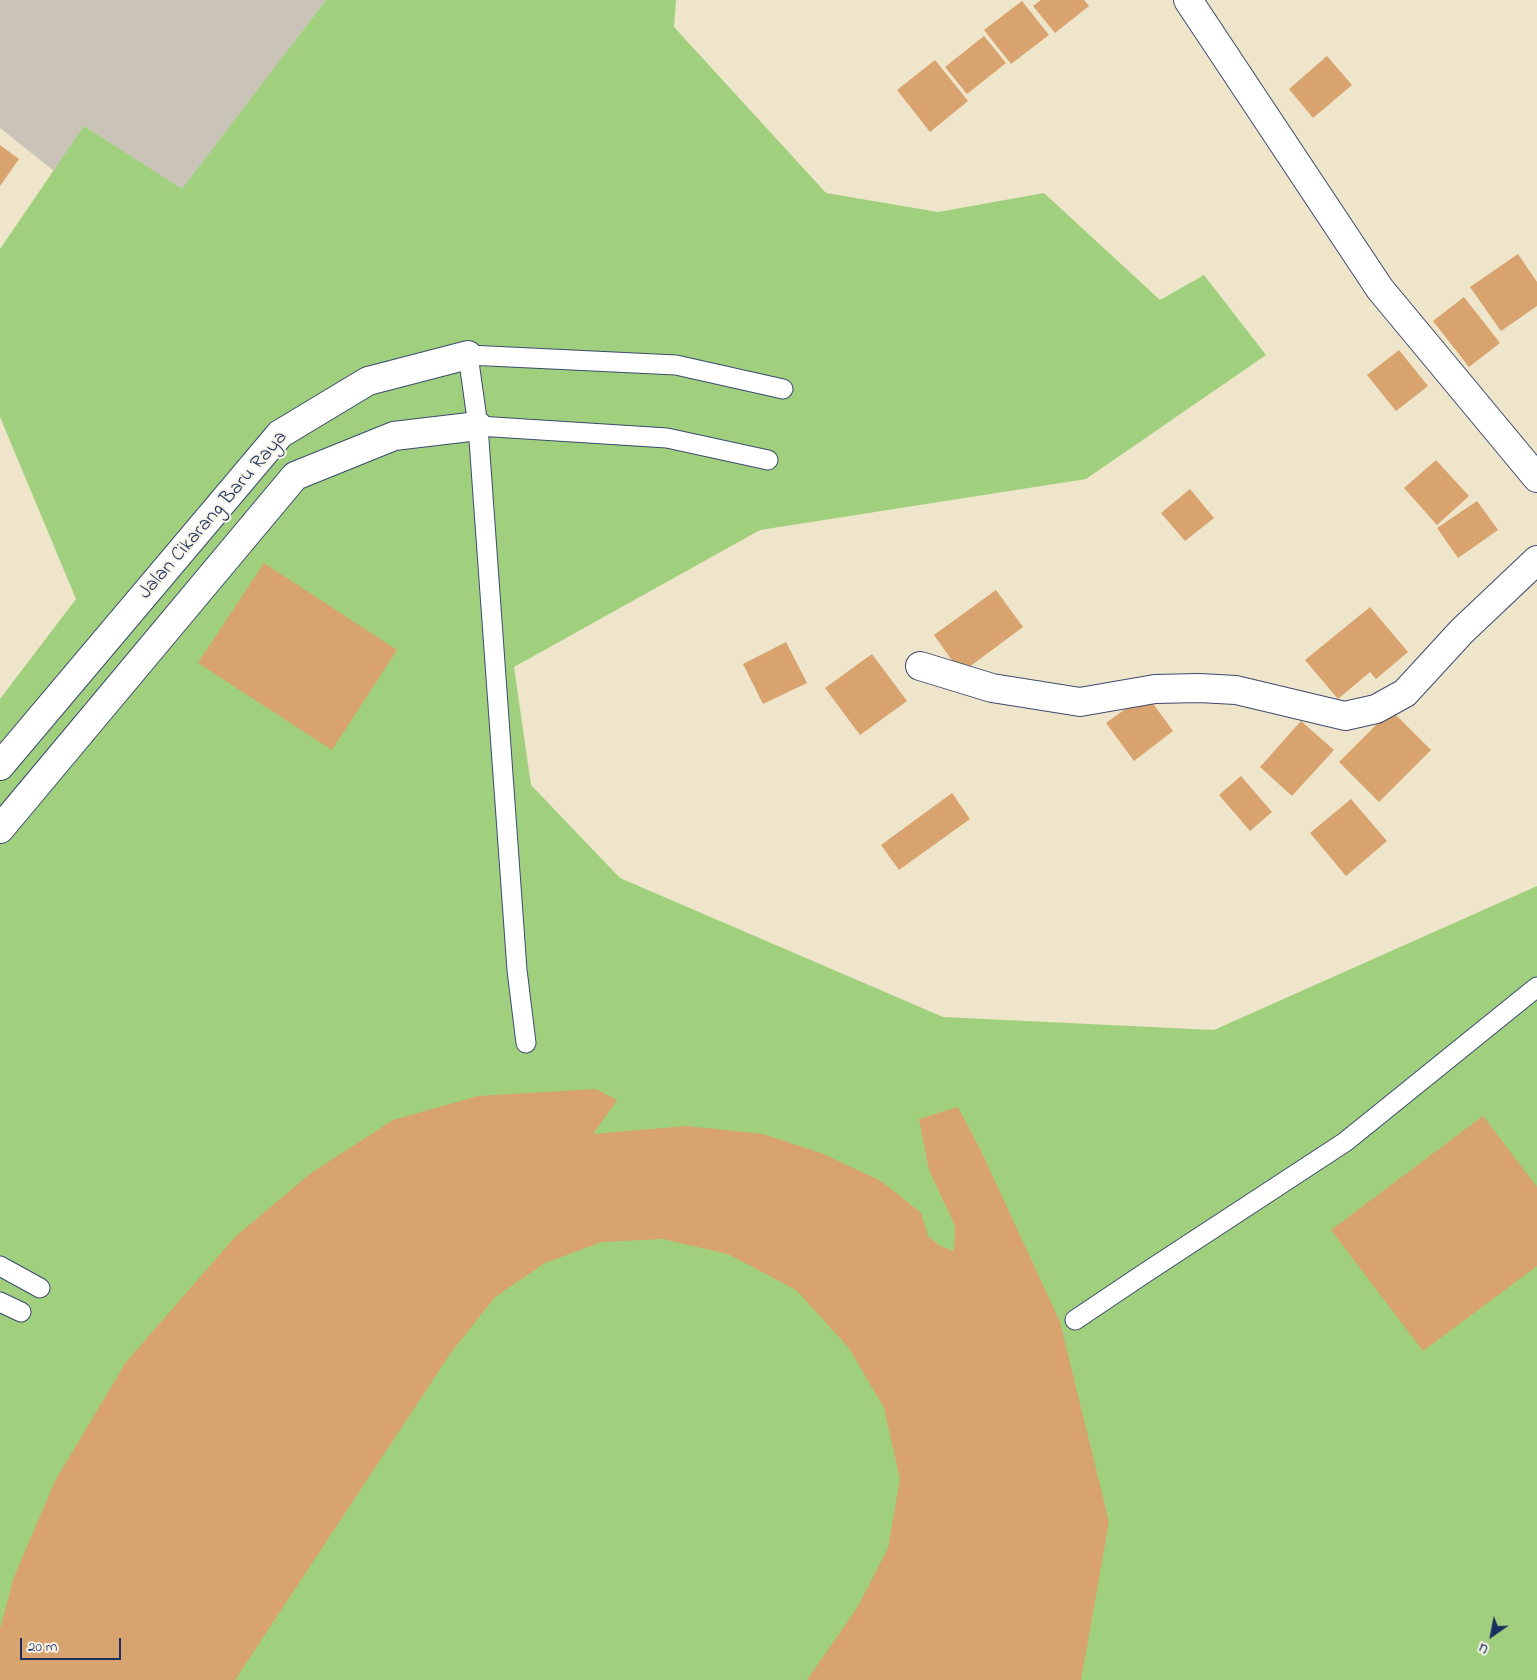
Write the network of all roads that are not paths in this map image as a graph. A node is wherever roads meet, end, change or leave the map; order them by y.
1 (1188, 0) edge
2 (468, 355) junction
3 (783, 389) dead end
4 (478, 426) junction
5 (768, 460) dead end
6 (1537, 478) edge
7 (1537, 560) edge
8 (920, 666) dead end
9 (0, 766) edge
10 (0, 829) edge
11 (1537, 986) edge
12 (526, 1043) dead end
13 (0, 1266) edge
14 (40, 1288) dead end
15 (0, 1302) edge
16 (21, 1312) dead end
17 (1075, 1320) dead end

1 - 6 street
2 - 3 lane, Jalan Cikarang Baru Raya
2 - 4 lane
2 - 9 street, Jalan Cikarang Baru Raya
4 - 5 lane, Jalan Cikarang Baru Raya
4 - 10 street, Jalan Cikarang Baru Raya
4 - 12 lane
7 - 8 street
11 - 17 lane
13 - 14 lane
15 - 16 lane

